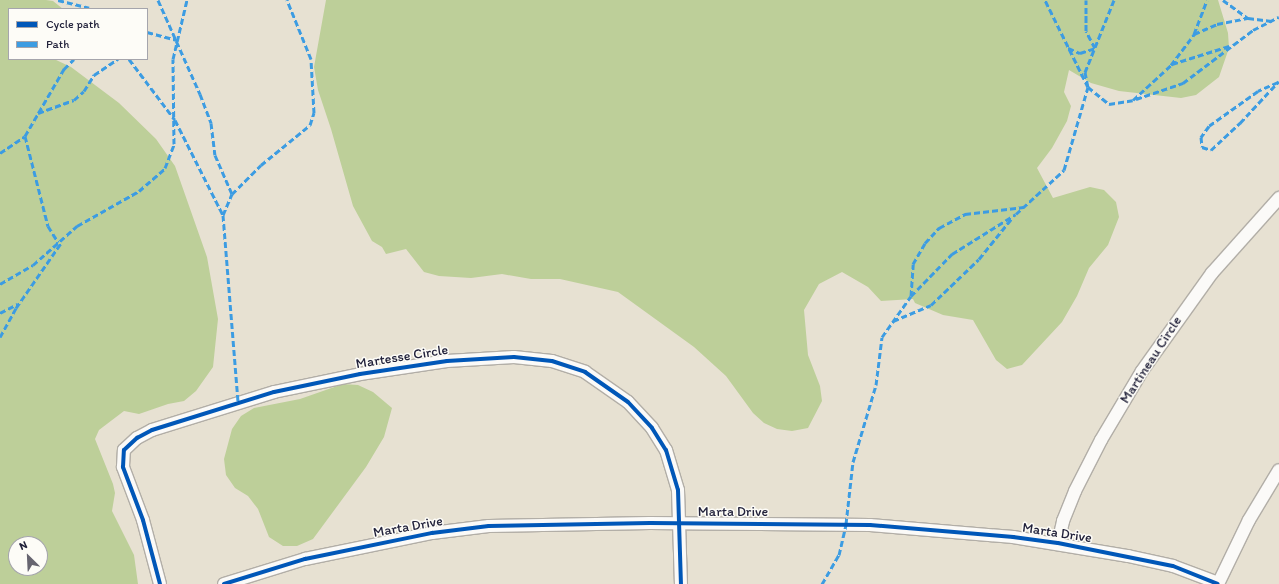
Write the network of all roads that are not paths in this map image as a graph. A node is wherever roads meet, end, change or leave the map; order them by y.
1 (1279, 198) edge
2 (1279, 470) edge
3 (680, 524) junction
4 (1058, 543) junction
5 (160, 584) edge
6 (224, 584) edge
7 (681, 584) edge
8 (1218, 584) edge

1 - 4 street, Martineau Circle
2 - 8 street
3 - 4 street, Marta Drive
3 - 5 street, Martesse Circle
3 - 6 street, Marta Drive
3 - 7 street, Martesse Circle
4 - 8 street, Marta Drive

